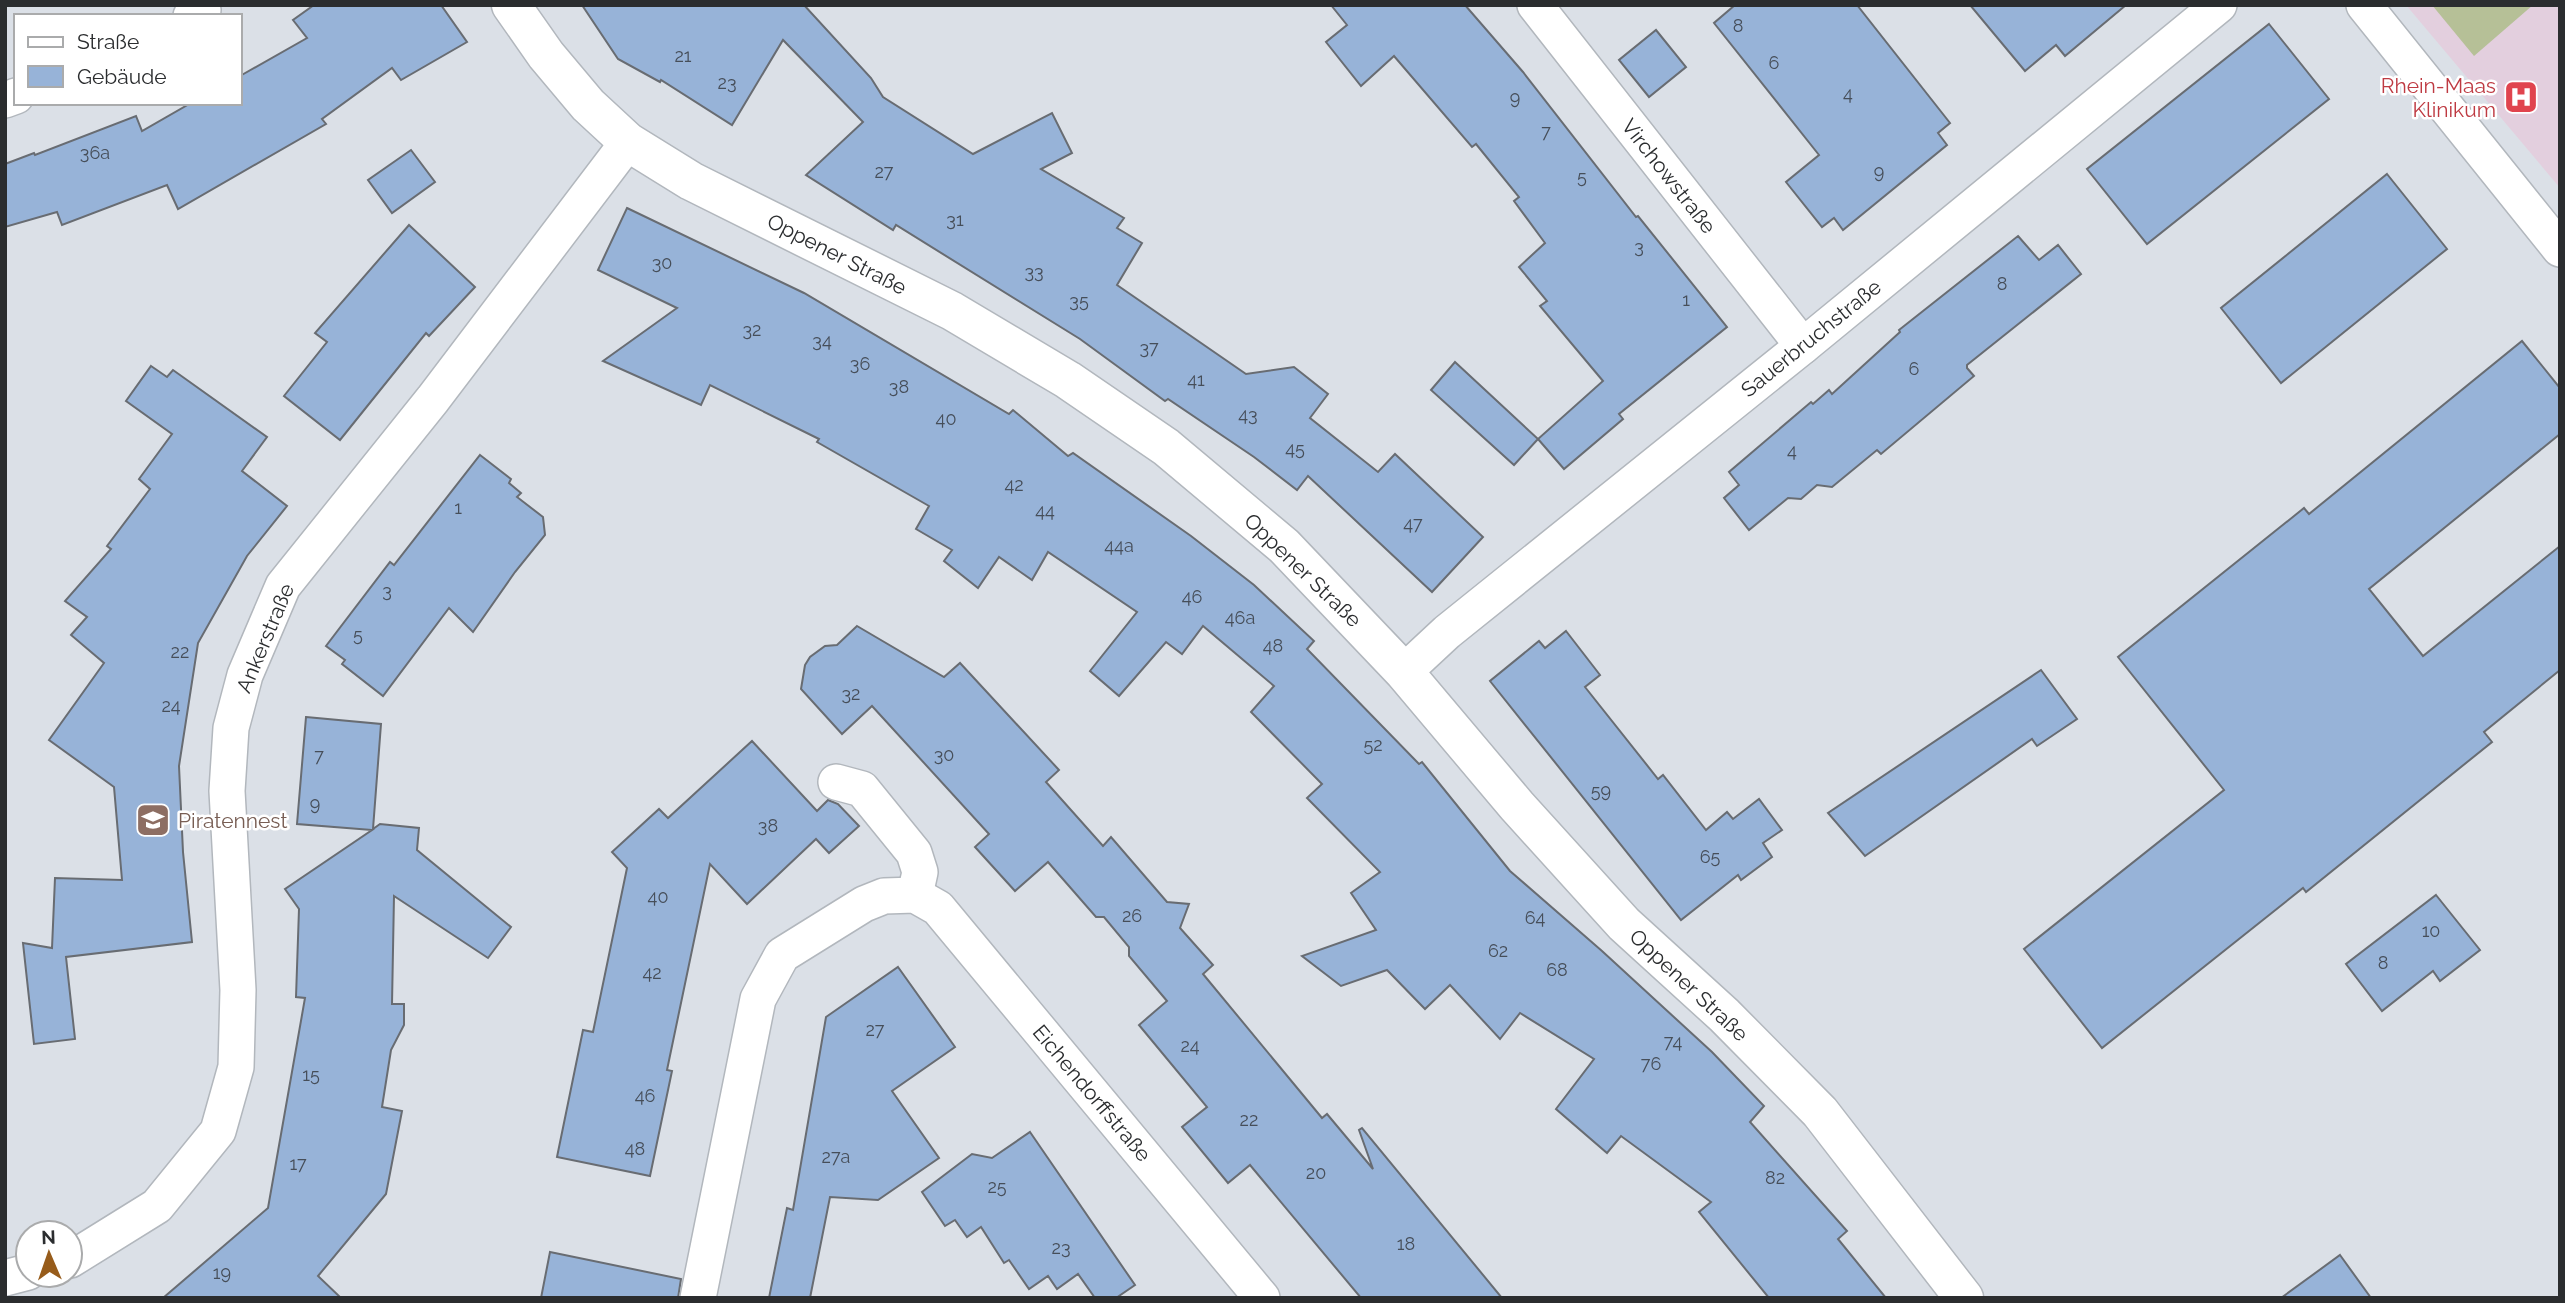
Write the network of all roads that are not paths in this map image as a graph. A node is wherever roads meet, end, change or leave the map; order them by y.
1 (511, 5) edge
2 (1535, 5) edge
3 (2219, 5) edge
4 (2364, 5) edge
5 (628, 142) junction
6 (2560, 249) edge
7 (1803, 346) junction
8 (1404, 672) junction
9 (836, 782) dead end
10 (915, 895) junction
11 (84, 1251) edge
12 (698, 1298) edge
13 (1262, 1298) edge
14 (1964, 1298) edge

1 - 5 street, Oppener Straße
2 - 7 street, Virchowstraße
3 - 7 street, Sauerbruchstraße
4 - 6 street
5 - 8 street, Oppener Straße
5 - 11 street, Ankerstraße
7 - 8 street, Sauerbruchstraße
8 - 14 street, Oppener Straße
9 - 10 street
10 - 12 street
10 - 13 street, Eichendorffstraße

